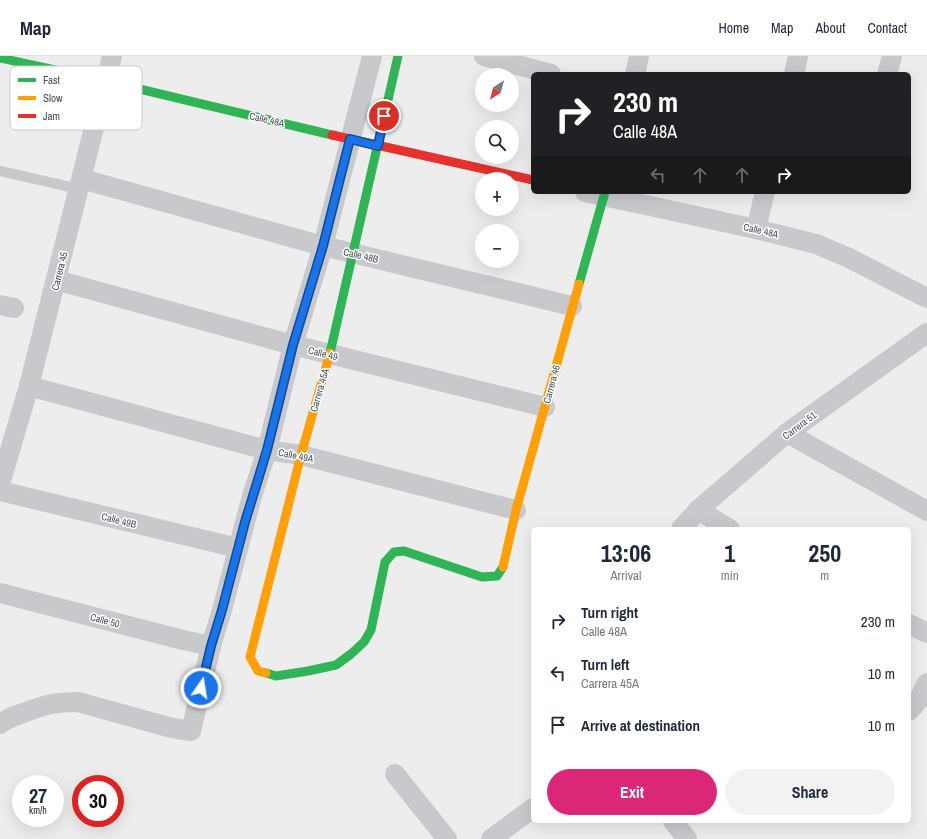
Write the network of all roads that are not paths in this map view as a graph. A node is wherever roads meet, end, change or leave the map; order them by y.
1 (112, 56) edge
2 (372, 56) edge
3 (398, 56) edge
4 (484, 56) edge
5 (639, 56) edge
6 (798, 56) edge
7 (892, 56) edge
8 (0, 58) edge
9 (37, 66) edge
10 (110, 66) edge
11 (544, 72) edge
12 (635, 72) edge
13 (794, 72) edge
14 (888, 72) edge
15 (142, 90) edge
16 (94, 130) edge
17 (350, 139) junction
18 (378, 146) junction
19 (0, 171) edge
20 (531, 180) edge
21 (80, 184) junction
22 (605, 194) edge
23 (765, 194) edge
24 (756, 229) junction
25 (323, 246) junction
26 (353, 253) junction
27 (56, 280) junction
28 (927, 298) edge
29 (572, 306) junction
30 (927, 333) edge
31 (293, 345) junction
32 (330, 354) junction
33 (29, 386) junction
34 (545, 407) junction
35 (787, 433) junction
36 (267, 450) junction
37 (300, 455) junction
38 (0, 484) edge
39 (0, 491) edge
40 (516, 510) junction
41 (698, 510) junction
42 (927, 511) edge
43 (683, 527) edge
44 (727, 527) edge
45 (238, 548) junction
46 (394, 552) joint
47 (0, 593) edge
48 (911, 625) edge
49 (927, 632) edge
50 (211, 646) junction
51 (927, 683) edge
52 (911, 709) edge
53 (0, 724) edge
54 (395, 774) dead end
55 (531, 809) edge
56 (675, 823) edge
57 (447, 839) edge
58 (491, 839) edge
59 (687, 839) edge

1 - 10 street, Carrera 45
2 - 17 street
3 - 18 street, Carrera 45A
4 - 11 street
5 - 12 street
6 - 13 street
7 - 14 street
8 - 9 street, Calle 48A
15 - 17 street, Calle 48A
16 - 21 street, Carrera 45
17 - 18 street, Calle 48A
17 - 25 street
18 - 20 street, Calle 48A
18 - 26 street, Carrera 45A
19 - 21 lane
21 - 25 street, Calle 48B
21 - 27 street, Carrera 45
22 - 24 street, Calle 48A
22 - 29 street, Carrera 46
23 - 24 street
24 - 28 street, Calle 48A
25 - 26 street, Calle 48B
25 - 31 street
26 - 29 street, Calle 48B
26 - 32 street, Carrera 45A
27 - 31 street, Calle 49
27 - 33 street, Carrera 45
29 - 34 street, Carrera 46
30 - 35 street, Carrera 51
31 - 32 street, Calle 49
31 - 36 street
32 - 34 street, Calle 49
32 - 37 street, Carrera 45A
33 - 36 street, Calle 49A
33 - 38 street, Carrera 45
34 - 40 street, Carrera 46
35 - 41 street, Carrera 51
35 - 42 street
36 - 37 street, Calle 49A
36 - 45 street
37 - 40 street, Calle 49A
37 - 46 street, Carrera 45A
39 - 45 street, Calle 49B
40 - 46 street, Carrera 46
41 - 43 street, Carrera 51
41 - 44 street
45 - 50 street
47 - 50 street, Calle 50
48 - 49 street
50 - 53 street
51 - 52 street
54 - 57 street
55 - 58 street
56 - 59 street

